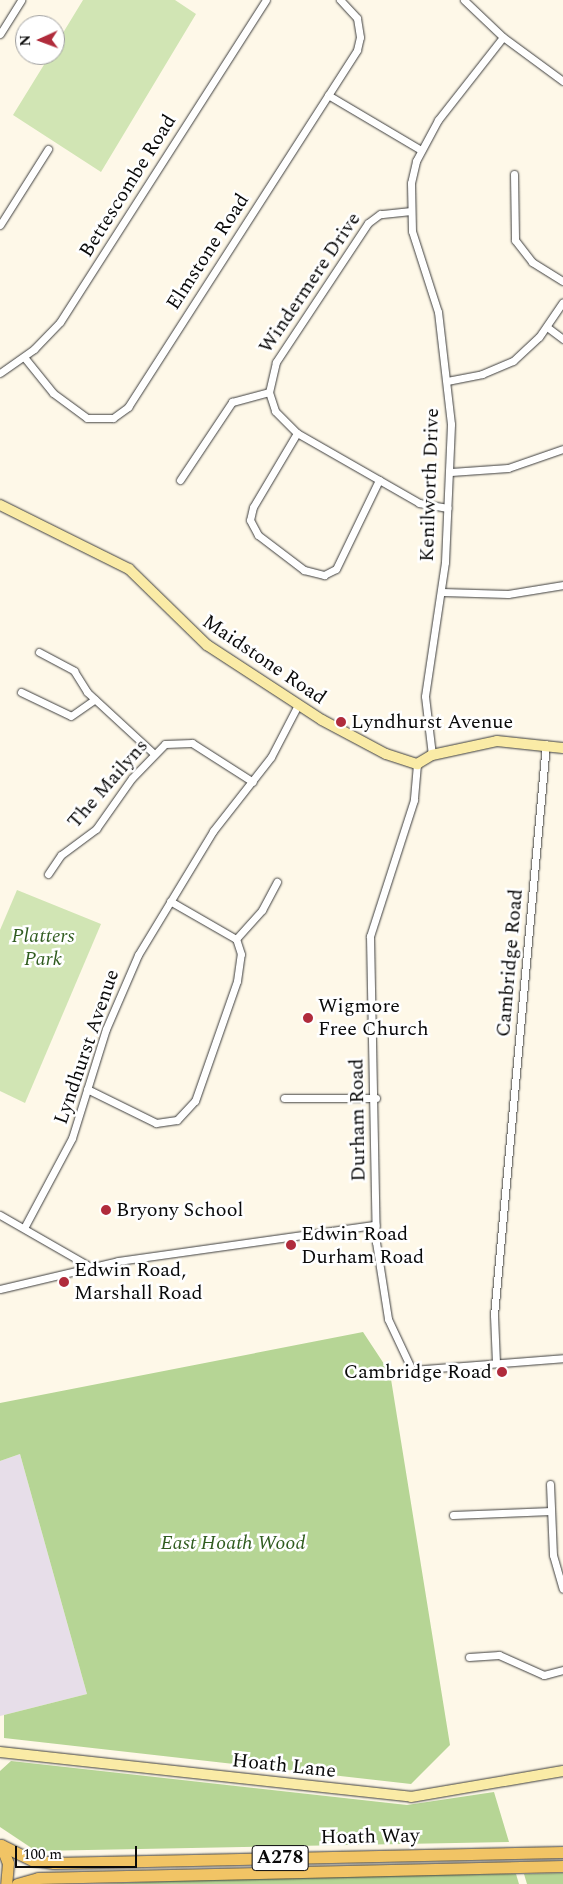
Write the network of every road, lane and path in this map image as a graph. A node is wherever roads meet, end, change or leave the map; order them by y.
1 (21, 0) edge
2 (266, 0) edge
3 (340, 0) edge
4 (464, 0) edge
5 (1, 31) edge
6 (503, 37) junction
7 (563, 81) edge
8 (328, 95) junction
9 (48, 148) dead end
10 (421, 150) junction
11 (514, 174) dead end
12 (410, 211) junction
13 (0, 225) edge
14 (563, 281) edge
15 (563, 302) edge
16 (547, 327) junction
17 (563, 339) edge
18 (24, 357) junction
19 (1, 371) edge
20 (447, 381) junction
21 (269, 392) junction
22 (297, 433) junction
23 (563, 449) edge
24 (451, 472) junction
25 (180, 480) dead end
26 (379, 480) junction
27 (0, 505) edge
28 (448, 508) junction
29 (563, 585) edge
30 (442, 592) junction
31 (39, 652) dead end
32 (21, 692) dead end
33 (95, 700) junction
34 (298, 704) junction
35 (546, 744) junction
36 (563, 748) edge
37 (153, 753) junction
38 (432, 755) junction
39 (417, 764) junction
40 (252, 782) junction
41 (48, 874) dead end
42 (277, 882) dead end
43 (170, 901) junction
44 (236, 939) junction
45 (87, 1089) junction
46 (284, 1098) dead end
47 (376, 1098) junction
48 (0, 1215) edge
49 (375, 1226) junction
50 (24, 1228) junction
51 (89, 1266) junction
52 (0, 1289) edge
53 (563, 1358) edge
54 (496, 1363) junction
55 (550, 1484) dead end
56 (551, 1511) junction
57 (454, 1515) dead end
58 (563, 1589) edge
59 (469, 1657) dead end
60 (563, 1670) edge
61 (0, 1752) edge
62 (563, 1771) edge
63 (1, 1844) edge
64 (563, 1852) edge
65 (563, 1866) edge
66 (6, 1884) edge
67 (16, 1884) edge

1 - 5 street
2 - 18 street, Bettescombe Road
3 - 8 street, Elmstone Road
4 - 6 street
6 - 7 street
6 - 10 street, Kenilworth Drive
8 - 10 street
8 - 18 street, Elmstone Road
9 - 13 street
10 - 12 street, Kenilworth Drive
11 - 14 street
12 - 20 street, Kenilworth Drive
12 - 21 street, Windermere Drive
15 - 16 street
16 - 17 street
16 - 20 street
18 - 19 street, Bettescombe Road
20 - 24 street, Kenilworth Drive
21 - 22 street
21 - 25 street
22 - 26 street
22 - 26 street
23 - 24 street
24 - 28 street, Kenilworth Drive
26 - 28 street
27 - 34 street, Maidstone Road
28 - 30 street, Kenilworth Drive
29 - 30 street
30 - 38 street, Kenilworth Drive
31 - 33 street
32 - 33 street
33 - 37 street
34 - 39 street, Maidstone Road
34 - 40 street, Lyndhurst Avenue
35 - 36 street
35 - 38 street
35 - 54 street, Cambridge Road
37 - 40 street, The Mailyns
37 - 41 street, The Mailyns
38 - 39 street
39 - 47 street, Durham Road
40 - 43 street, Lyndhurst Avenue
42 - 44 street
43 - 44 street
43 - 45 street, Lyndhurst Avenue
44 - 45 street
45 - 50 street, Lyndhurst Avenue
46 - 47 street
47 - 49 street, Durham Road
48 - 50 street
49 - 51 street
49 - 54 street, Durham Road
50 - 51 street
51 - 52 street
53 - 54 street
55 - 56 street
56 - 57 street
56 - 58 street
59 - 60 street
61 - 62 street, Hoath Lane
63 - 64 main road, Hoath Way / A278
63 - 66 main road
65 - 67 main road, Hoath Way / A278

